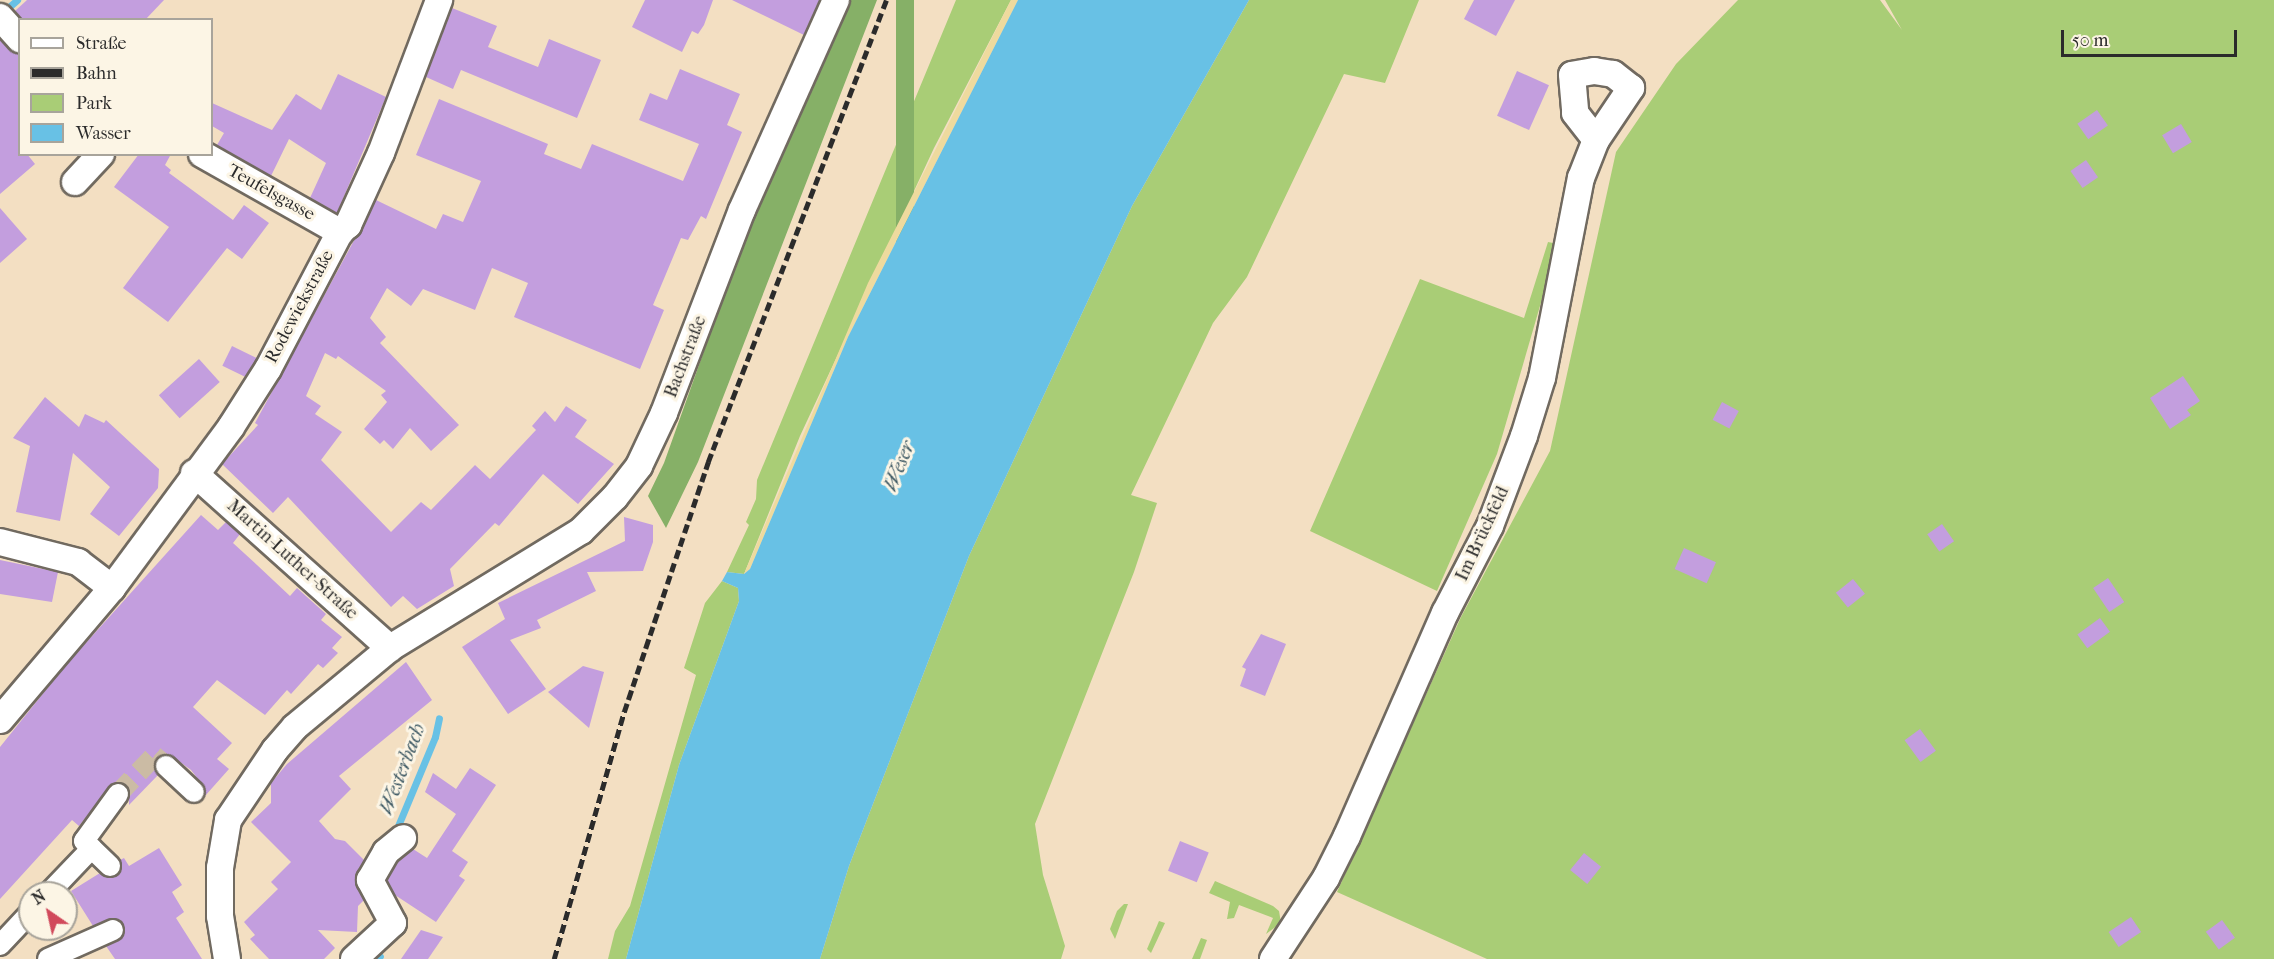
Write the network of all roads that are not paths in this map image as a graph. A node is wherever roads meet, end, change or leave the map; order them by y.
1 (439, 0) edge
2 (836, 0) edge
3 (0, 17) edge
4 (18, 37) edge
5 (1596, 140) junction
6 (99, 156) edge
7 (206, 156) edge
8 (75, 182) dead end
9 (340, 232) junction
10 (194, 473) junction
11 (0, 542) edge
12 (112, 588) junction
13 (390, 648) junction
14 (0, 720) edge
15 (166, 766) tunnel mouth
16 (194, 792) dead end
17 (118, 794) tunnel mouth
18 (403, 838) dead end
19 (92, 848) junction
20 (110, 866) dead end
21 (60, 881) edge
22 (18, 926) edge
23 (113, 930) dead end
24 (0, 945) edge
25 (48, 959) edge
26 (227, 959) edge
27 (354, 959) edge
28 (1273, 959) edge

1 - 9 street, Rodewiekstraße
2 - 13 street, Bachstraße
3 - 4 street
5 - 5 street, Im Brückfeld
5 - 28 street, Im Brückfeld
6 - 8 street
7 - 9 street, Teufelsgasse
9 - 10 street, Rodewiekstraße
10 - 12 street, Rodewiekstraße
10 - 13 street, Martin-Luther-Straße
11 - 12 street
12 - 14 street, Rodewiekstraße
13 - 26 street, Bachstraße
15 - 16 street
17 - 19 street
18 - 27 street
19 - 20 street
19 - 21 street
22 - 24 street
23 - 25 street

